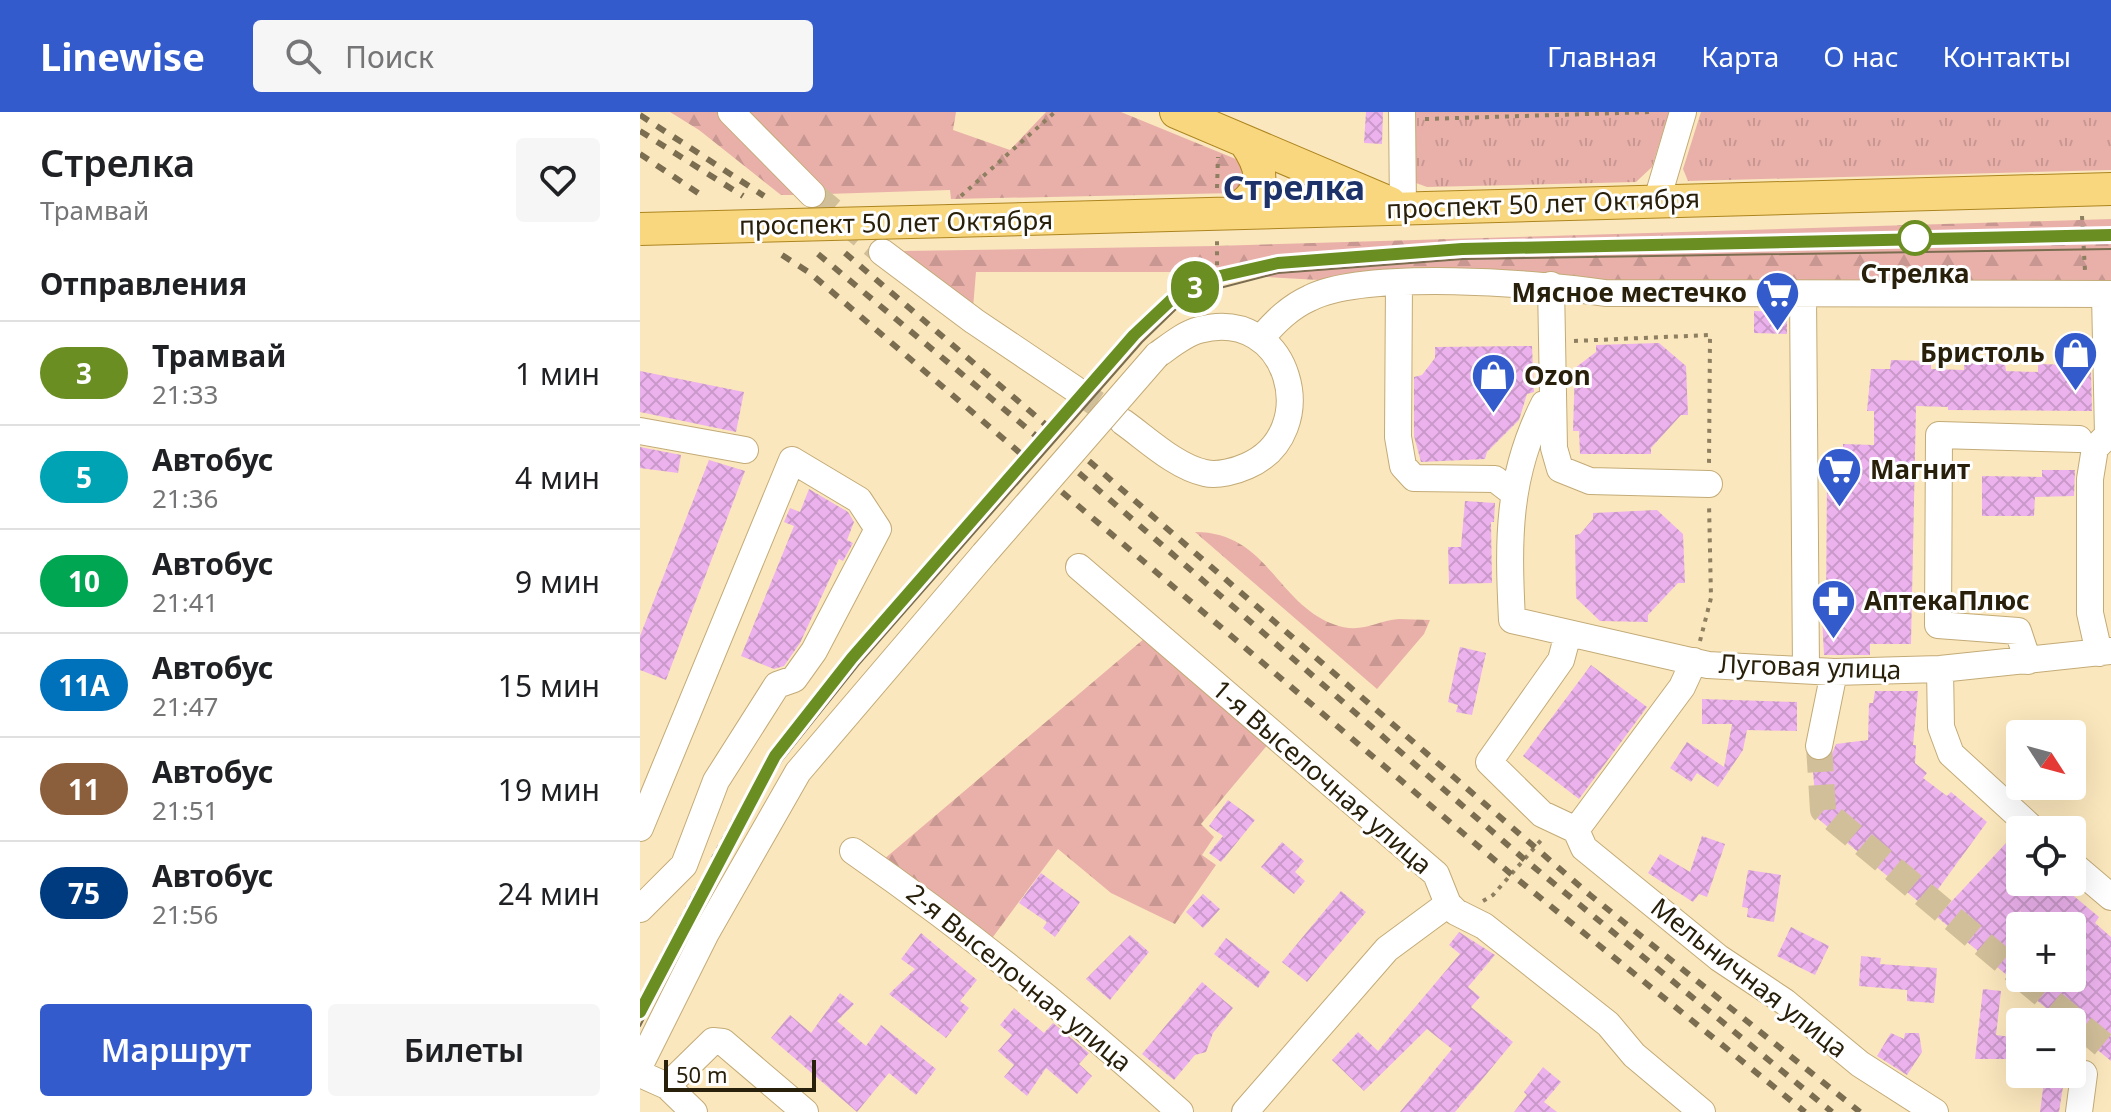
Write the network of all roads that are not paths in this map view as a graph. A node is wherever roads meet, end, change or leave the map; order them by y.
1 (731, 112) edge
2 (1176, 112) edge
3 (1683, 112) edge
4 (1411, 116) edge
5 (1245, 142) junction
6 (2111, 189) edge
7 (812, 194) tunnel mouth
8 (1657, 200) junction
9 (1403, 209) junction
10 (1224, 213) junction
11 (640, 229) edge
12 (882, 252) tunnel mouth
13 (1399, 282) junction
14 (1551, 285) junction
15 (1803, 294) junction
16 (2108, 294) edge
17 (1262, 337) junction
18 (1075, 389) tunnel mouth
19 (1553, 402) junction
20 (1123, 422) tunnel mouth
21 (640, 431) edge
22 (2110, 436) edge
23 (2079, 439) dead end
24 (745, 450) dead end
25 (1709, 484) road end
26 (1512, 492) junction
27 (1079, 567) dead end
28 (1568, 634) junction
29 (2105, 652) edge
30 (1694, 661) junction
31 (2028, 661) junction
32 (1806, 669) junction
33 (1940, 669) junction
34 (1834, 672) junction
35 (1819, 746) tunnel mouth
36 (2019, 816) edge
37 (640, 828) edge
38 (1576, 830) junction
39 (853, 851) dead end
40 (2086, 876) edge
41 (2111, 897) edge
42 (1448, 904) junction
43 (640, 909) edge
44 (640, 1065) edge
45 (640, 1074) edge
46 (667, 1086) junction
47 (2082, 1088) edge
48 (694, 1112) edge
49 (805, 1112) edge
50 (1180, 1112) edge
51 (1245, 1112) edge
52 (1702, 1112) edge
53 (1935, 1112) edge
54 (2079, 1112) edge

1 - 7 street
2 - 5 main road
3 - 8 street
4 - 9 street
5 - 9 main road
5 - 10 main road
6 - 8 main road, проспект 50 лет Октября
8 - 9 main road, проспект 50 лет Октября
9 - 10 main road, проспект 50 лет Октября
10 - 11 main road, проспект 50 лет Октября, bridge
12 - 18 street
13 - 14 street
13 - 17 street
13 - 26 street
14 - 15 street
14 - 19 street
15 - 16 street
15 - 32 street
16 - 22 street
17 - 20 street
17 - 44 street, bridge
19 - 25 street
19 - 26 street
21 - 24 street
22 - 29 street
23 - 31 street
26 - 28 street, Луговая улица
27 - 42 street, 1-я Выселочная улица
28 - 30 street, Луговая улица
28 - 38 street
29 - 31 street, Луговая улица
30 - 32 street, Луговая улица
30 - 38 street
31 - 33 street, Луговая улица
32 - 34 street, Луговая улица
33 - 34 street, Луговая улица
33 - 36 street
34 - 35 street
37 - 43 street
38 - 53 street, Мельничная улица
39 - 50 street, 2-я Выселочная улица
40 - 41 street
42 - 51 street
42 - 52 street, 1-я Выселочная улица
45 - 46 street
46 - 48 street
46 - 49 street
47 - 54 street

